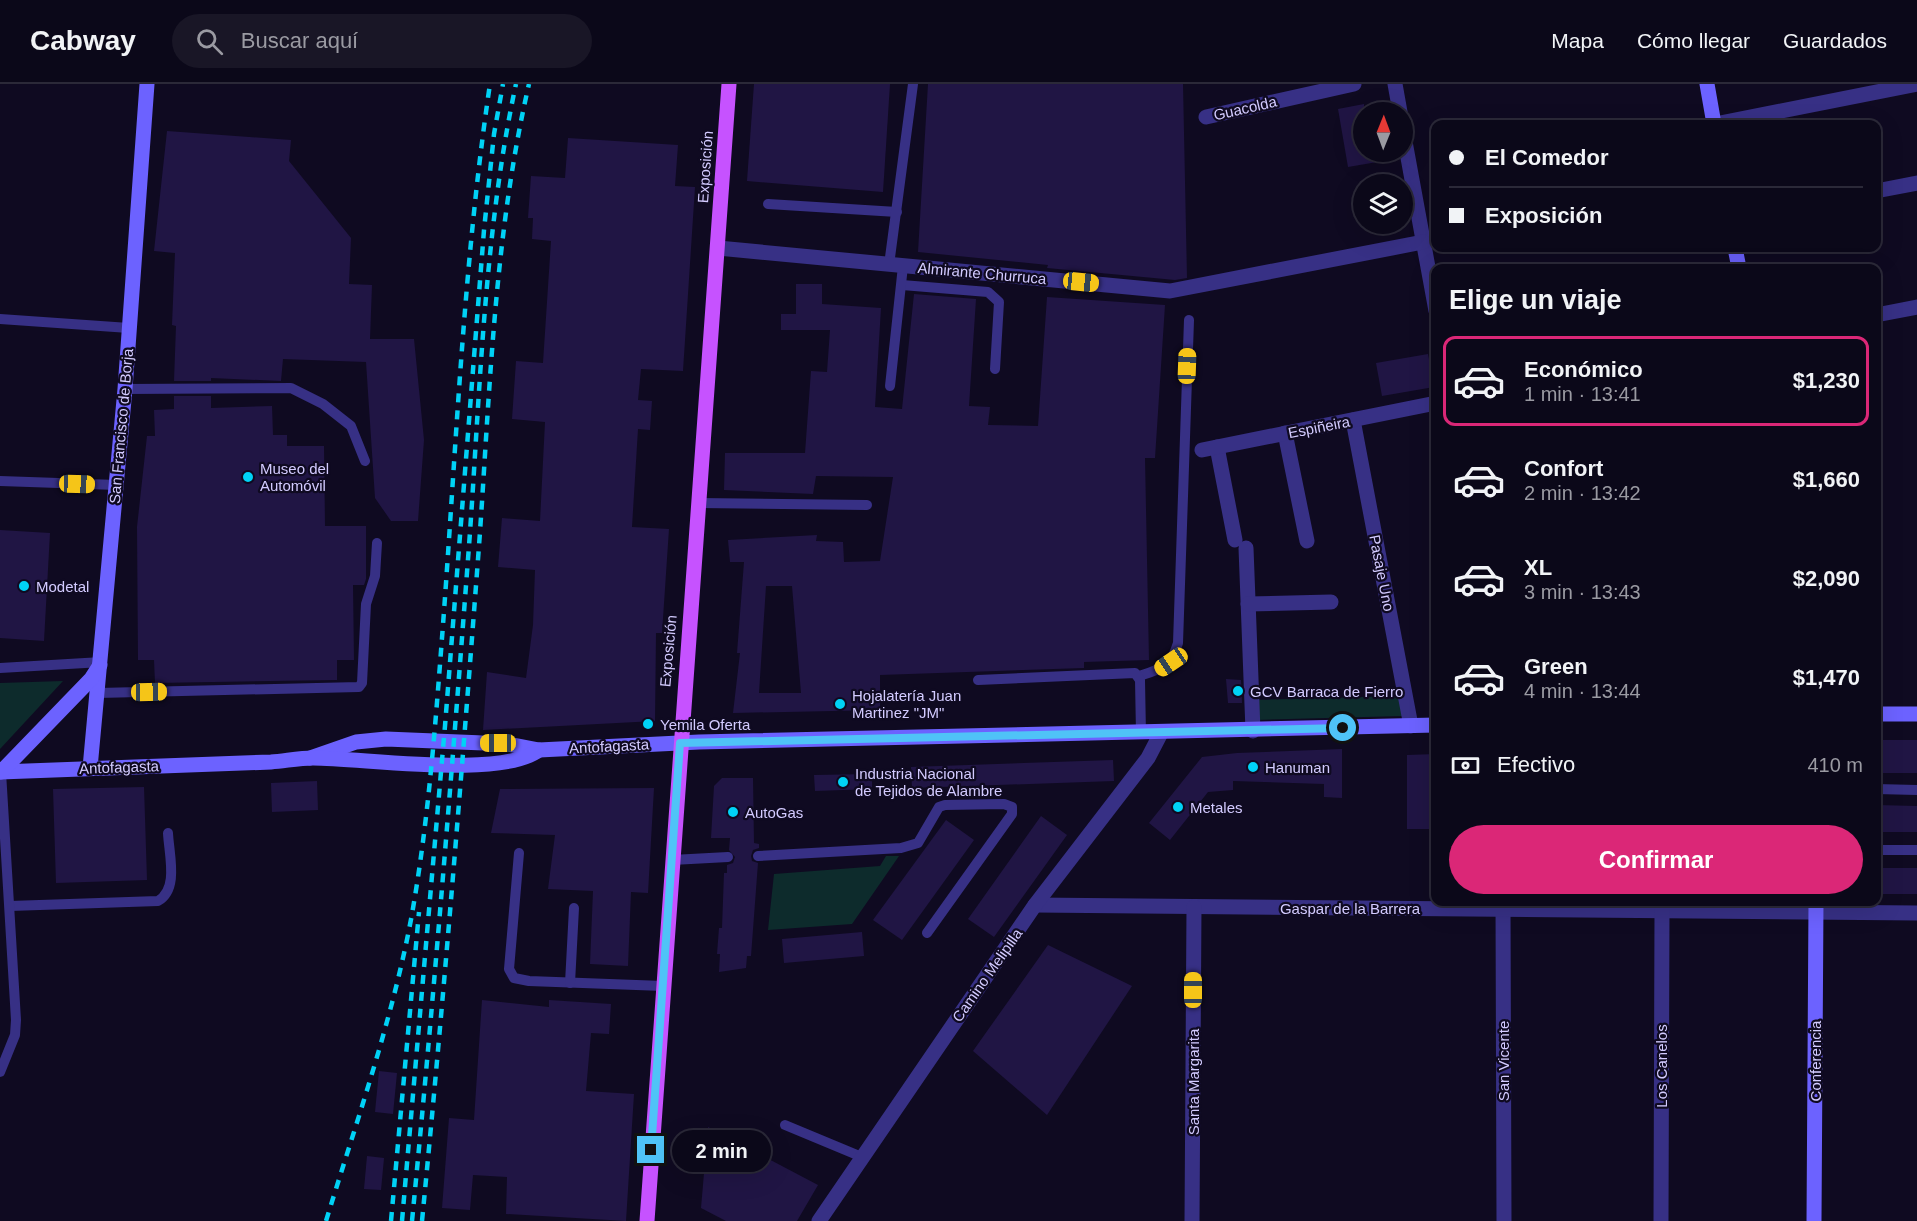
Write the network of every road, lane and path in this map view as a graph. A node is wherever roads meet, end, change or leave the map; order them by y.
1 (147, 84) edge
2 (729, 84) edge
3 (913, 84) edge
4 (1354, 84) edge
5 (1395, 84) edge
6 (1707, 84) edge
7 (1917, 84) edge
8 (1398, 102) edge
9 (1206, 117) dead end
10 (1713, 120) edge
11 (1734, 120) edge
12 (1409, 162) edge
13 (1917, 183) edge
14 (1881, 190) edge
15 (768, 204) dead end
16 (897, 212) junction
17 (1423, 242) junction
18 (718, 248) junction
19 (896, 265) junction
20 (1431, 284) edge
21 (902, 285) junction
22 (1917, 307) edge
23 (1881, 314) edge
24 (0, 319) edge
25 (1189, 320) dead end
26 (129, 328) junction
27 (995, 369) dead end
28 (890, 386) dead end
29 (125, 389) junction
30 (1431, 405) edge
31 (1353, 420) junction
32 (1286, 433) junction
33 (365, 461) dead end
34 (0, 481) edge
35 (117, 485) junction
36 (698, 503) junction
37 (867, 505) dead end
38 (1307, 541) dead end
39 (377, 543) dead end
40 (1331, 602) dead end
41 (1248, 604) junction
42 (102, 662) junction
43 (0, 668) edge
44 (1139, 676) junction
45 (978, 680) dead end
46 (98, 693) junction
47 (1881, 714) edge
48 (1917, 714) edge
49 (1431, 725) edge
50 (1411, 726) junction
51 (1253, 731) junction
52 (1161, 733) junction
53 (1141, 734) junction
54 (680, 743) junction
55 (539, 750) junction
56 (310, 758) junction
57 (90, 768) junction
58 (1, 772) edge
59 (1881, 789) edge
60 (1917, 789) edge
61 (168, 833) dead end
62 (1881, 850) edge
63 (1917, 850) edge
64 (519, 853) dead end
65 (758, 856) dead end
66 (728, 857) dead end
67 (672, 860) junction
68 (1035, 905) junction
69 (10, 906) junction
70 (1503, 906) edge
71 (1194, 907) junction
72 (1816, 907) edge
73 (574, 908) dead end
74 (1662, 911) junction
75 (1917, 913) edge
76 (927, 933) dead end
77 (570, 983) junction
78 (663, 986) junction
79 (0, 1072) edge
80 (785, 1125) dead end
81 (862, 1157) junction
82 (646, 1221) edge
83 (819, 1221) edge
84 (1192, 1221) edge
85 (1504, 1221) edge
86 (1661, 1221) edge
87 (1814, 1221) edge

1 - 26 main road, San Francisco de Borja
2 - 18 main road, Exposición
3 - 16 lane
4 - 9 street, Guacolda
5 - 8 street
6 - 10 main road
7 - 11 street
12 - 17 street
13 - 14 street
15 - 16 lane
16 - 19 lane
17 - 19 street, Almirante Churruca
17 - 20 street
18 - 19 street, Almirante Churruca
18 - 36 main road, Exposición
19 - 21 lane
21 - 27 lane
21 - 28 lane
22 - 23 street
24 - 26 lane
25 - 44 lane
26 - 29 main road, San Francisco de Borja
29 - 33 lane
29 - 35 main road, San Francisco de Borja
30 - 31 street, Espiñeira
31 - 32 street, Espiñeira
31 - 50 street, Pasaje Uno
32 - 38 street
32 - 41 street, Espiñeira
34 - 35 lane
35 - 42 main road, San Francisco de Borja
36 - 37 lane
36 - 54 main road, Exposición
39 - 46 lane
40 - 41 street
41 - 51 street
42 - 43 lane
42 - 46 main road, San Francisco de Borja
42 - 58 main road
44 - 45 lane
44 - 53 lane
46 - 57 main road, San Francisco de Borja
47 - 48 main road
49 - 50 main road, Antofagasta
50 - 51 main road, Antofagasta
51 - 52 main road, Antofagasta
52 - 53 main road, Antofagasta
52 - 68 street, Camino Melipilla
53 - 54 main road, Antofagasta
54 - 55 main road, Antofagasta
54 - 67 main road, Exposición
55 - 56 main road, Antofagasta
55 - 56 main road, Antofagasta
56 - 57 main road, Antofagasta
57 - 58 main road, Antofagasta
58 - 69 lane
59 - 60 lane
61 - 69 lane
62 - 63 lane
64 - 77 lane
65 - 76 lane
66 - 67 lane
67 - 78 main road, Exposición
68 - 71 street, Gaspar de la Barrera
68 - 81 street, Camino Melipilla
69 - 79 lane
70 - 71 street, Gaspar de la Barrera
70 - 74 street, Gaspar de la Barrera
70 - 85 street, San Vicente
71 - 84 street, Santa Margarita
72 - 74 street, Gaspar de la Barrera
72 - 75 street, Gaspar de la Barrera
72 - 87 main road, Conferencia
73 - 77 lane
74 - 86 street, Los Canelos
77 - 78 lane
78 - 82 main road, Exposición
80 - 81 lane
81 - 83 street, Camino Melipilla

